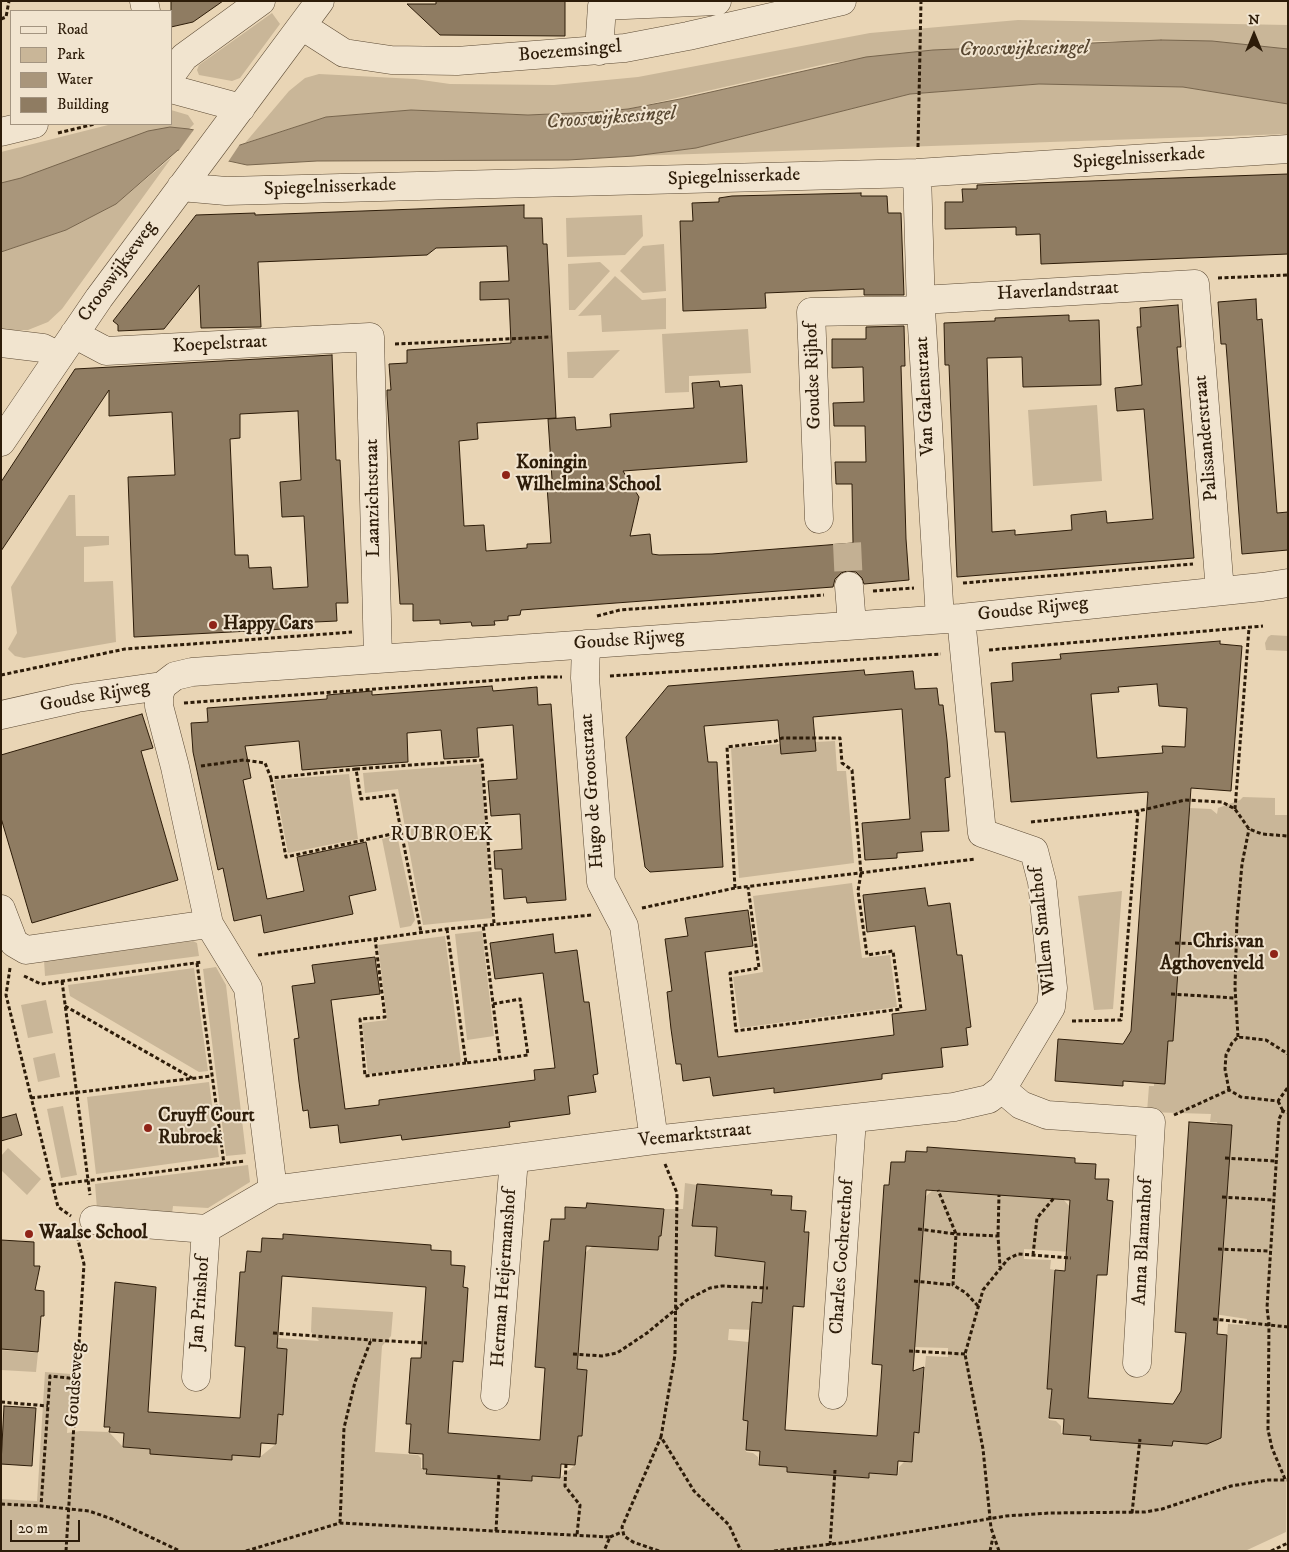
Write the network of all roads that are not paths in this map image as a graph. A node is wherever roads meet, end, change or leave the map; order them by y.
1 (260, 1) edge
2 (319, 1) edge
3 (717, 1) edge
4 (736, 1) edge
5 (842, 1) edge
6 (757, 20) junction
7 (302, 26) junction
8 (599, 52) junction
9 (172, 75) edge
10 (172, 89) edge
11 (242, 108) junction
12 (30, 125) edge
13 (1, 132) edge
14 (1288, 149) edge
15 (917, 173) junction
16 (189, 177) junction
17 (1195, 284) joint
18 (921, 305) junction
19 (74, 334) junction
20 (370, 341) joint
21 (1, 343) edge
22 (59, 356) junction
23 (1, 442) edge
24 (819, 520) dead end
25 (1279, 586) edge
26 (849, 589) tunnel mouth
27 (1220, 591) junction
28 (950, 618) junction
29 (852, 625) junction
30 (587, 631) junction
31 (378, 659) junction
32 (161, 695) junction
33 (1, 715) edge
34 (1, 909) edge
35 (209, 924) junction
36 (1002, 1089) junction
37 (852, 1119) junction
38 (654, 1140) junction
39 (514, 1159) junction
40 (273, 1190) junction
41 (86, 1220) road end
42 (206, 1228) junction
43 (1137, 1363) dead end
44 (196, 1377) dead end
45 (833, 1395) dead end
46 (495, 1396) dead end

1 - 9 street
2 - 7 street, Crooswijkseweg
3 - 8 street
4 - 6 street
5 - 6 street, Boezemsingel
6 - 8 street, Boezemsingel
7 - 8 street, Boezemsingel
7 - 11 street, Crooswijkseweg
10 - 11 street
11 - 16 street, Crooswijkseweg
12 - 13 street
14 - 15 street, Spiegelnisserkade
15 - 16 street, Spiegelnisserkade
15 - 18 street, Van Galenstraat
16 - 19 street, Crooswijkseweg
17 - 18 street, Haverlandstraat
17 - 27 street, Palissanderstraat
18 - 24 street, Goudse Rijhof
18 - 28 street, Van Galenstraat
19 - 20 street, Koepelstraat
19 - 22 street, Crooswijkseweg
20 - 31 street, Laanzichtstraat
21 - 22 street
22 - 23 street, Crooswijkseweg
25 - 27 street, Goudse Rijweg
26 - 29 street
27 - 28 street, Goudse Rijweg
28 - 29 street, Goudse Rijweg
28 - 36 street, Willem Smalthof
29 - 30 street, Goudse Rijweg
30 - 31 street, Goudse Rijweg
30 - 38 street, Hugo de Grootstraat
31 - 32 street, Goudse Rijweg
32 - 33 street, Goudse Rijweg
32 - 35 street
34 - 35 street
35 - 40 street
36 - 37 street, Veemarktstraat
36 - 43 street, Anna Blamanhof
37 - 38 street, Veemarktstraat
37 - 45 street, Charles Cocherethof
38 - 39 street, Veemarktstraat
39 - 40 street, Veemarktstraat
39 - 46 street, Herman Heijermanshof
40 - 42 street, Veemarktstraat
41 - 42 street
42 - 44 street, Jan Prinshof

